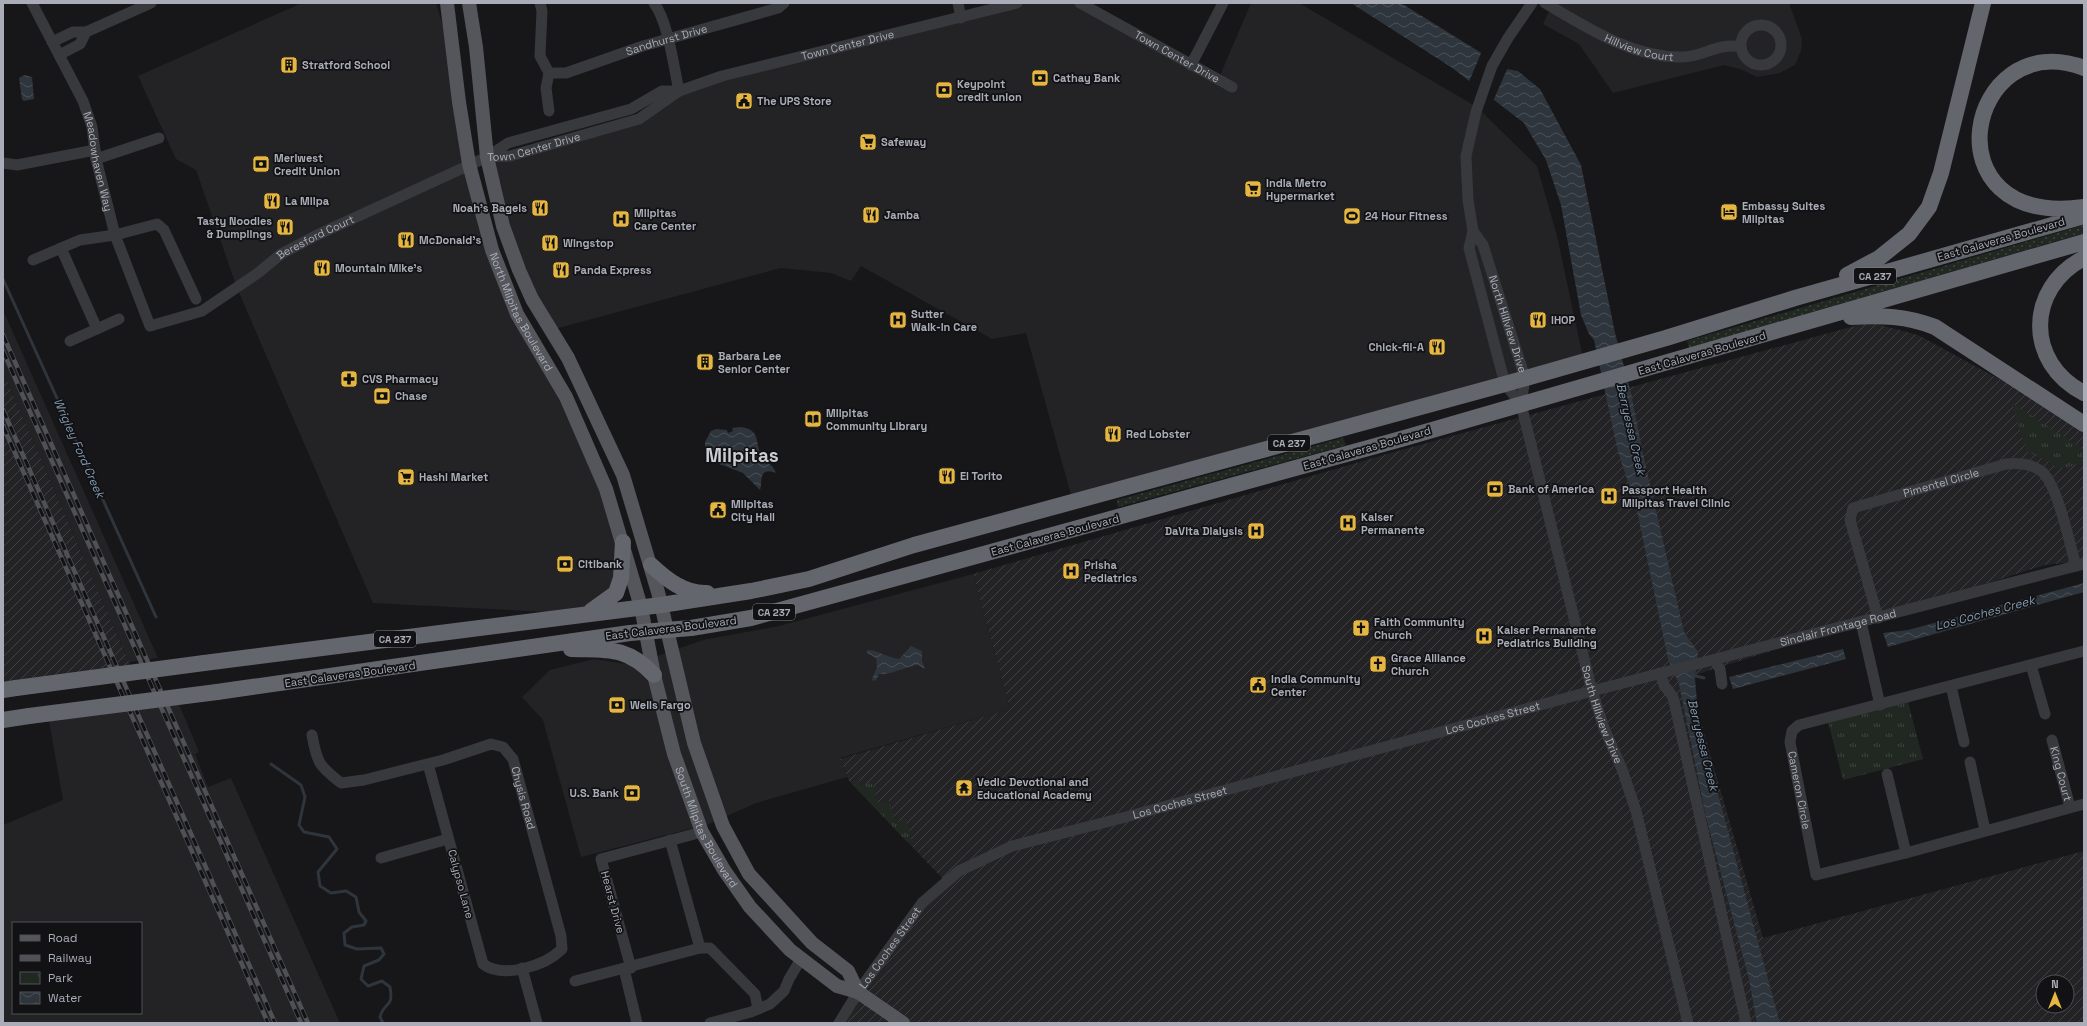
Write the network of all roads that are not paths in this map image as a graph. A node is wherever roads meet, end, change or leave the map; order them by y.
1 (32, 3) edge
2 (447, 3) edge
3 (469, 3) edge
4 (540, 3) edge
5 (654, 3) edge
6 (784, 3) edge
7 (958, 3) edge
8 (1017, 3) edge
9 (1080, 3) edge
10 (1223, 3) edge
11 (1532, 3) edge
12 (1545, 3) edge
13 (1983, 3) edge
14 (144, 4) edge
15 (962, 18) junction
16 (86, 32) junction
17 (668, 41) junction
18 (52, 42) junction
19 (1741, 47) dead end
20 (59, 55) junction
21 (1191, 65) junction
22 (2084, 68) edge
23 (549, 73) junction
24 (1232, 87) dead end
25 (679, 91) junction
26 (549, 111) dead end
27 (159, 138) dead end
28 (96, 154) junction
29 (487, 157) junction
30 (3, 163) edge
31 (469, 164) junction
32 (2084, 207) edge
33 (2084, 216) edge
34 (1473, 231) junction
35 (115, 235) junction
36 (2084, 242) edge
37 (60, 248) junction
38 (2084, 258) edge
39 (33, 260) dead end
40 (1795, 298) junction
41 (196, 299) dead end
42 (119, 319) dead end
43 (1822, 319) junction
44 (150, 326) joint
45 (97, 329) junction
46 (70, 341) dead end
47 (1525, 378) junction
48 (1505, 384) junction
49 (2084, 393) edge
50 (1521, 404) junction
51 (2084, 424) edge
52 (622, 542) junction
53 (651, 565) junction
54 (2080, 565) edge
55 (751, 591) junction
56 (661, 605) junction
57 (641, 607) junction
58 (586, 614) junction
59 (1878, 618) junction
60 (1861, 622) junction
61 (667, 629) junction
62 (645, 631) junction
63 (531, 647) junction
64 (2084, 651) edge
65 (1712, 660) junction
66 (2031, 665) junction
67 (1662, 673) junction
68 (654, 674) junction
69 (1722, 684) dead end
70 (1951, 686) junction
71 (10, 689) edge
72 (1592, 691) junction
73 (1880, 705) junction
74 (2045, 714) dead end
75 (3, 720) edge
76 (312, 735) dead end
77 (2052, 740) dead end
78 (1964, 742) dead end
79 (1970, 762) dead end
80 (428, 764) junction
81 (1887, 774) dead end
82 (2084, 804) edge
83 (2070, 807) junction
84 (1986, 830) junction
85 (702, 832) junction
86 (448, 839) junction
87 (670, 840) junction
88 (1906, 853) junction
89 (381, 858) dead end
90 (700, 948) junction
91 (802, 959) junction
92 (522, 968) junction
93 (627, 968) junction
94 (575, 981) dead end
95 (858, 992) junction
96 (758, 1009) junction
97 (537, 1023) edge
98 (637, 1023) edge
99 (710, 1023) edge
100 (839, 1023) edge
101 (904, 1023) edge
102 (1688, 1023) edge
103 (1746, 1023) edge

1 - 18 street, Meadowhaven Way
2 - 31 main road, North Milpitas Boulevard
3 - 29 main road, North Milpitas Boulevard
4 - 23 street
5 - 17 street
6 - 17 street, Sandhurst Drive
7 - 15 street
8 - 15 street, Town Center Drive
9 - 21 street, Town Center Drive
10 - 21 street
11 - 34 street, North Hillview Drive
12 - 19 street, Hillview Court
13 - 40 highway
14 - 16 street
15 - 25 street, Town Center Drive
16 - 18 street
16 - 20 street
17 - 23 street, Sandhurst Drive
17 - 25 street
18 - 20 street, Meadowhaven Way
20 - 28 street, Meadowhaven Way
21 - 24 street, Town Center Drive
22 - 32 highway
23 - 26 street
25 - 29 street, Town Center Drive
27 - 28 street
28 - 30 street
28 - 35 street, Meadowhaven Way
29 - 31 street, Beresford Court
29 - 53 main road, North Milpitas Boulevard
31 - 44 street, Beresford Court
31 - 52 main road, North Milpitas Boulevard
33 - 40 highway, East Calaveras Boulevard / CA 237
34 - 47 street, North Hillview Drive
34 - 48 street, North Hillview Drive
35 - 37 street
35 - 41 street
35 - 44 street, Meadowhaven Way
36 - 43 highway, East Calaveras Boulevard / CA 237
37 - 39 street
37 - 45 street
38 - 49 highway
40 - 47 highway, East Calaveras Boulevard / CA 237
42 - 45 street
43 - 50 highway, East Calaveras Boulevard / CA 237
43 - 51 highway
45 - 46 street
47 - 48 highway, East Calaveras Boulevard / CA 237
47 - 50 street, North Hillview Drive
48 - 50 street, North Hillview Drive
48 - 55 highway, East Calaveras Boulevard / CA 237
50 - 61 highway, East Calaveras Boulevard / CA 237
50 - 72 street, South Hillview Drive
52 - 57 main road, North Milpitas Boulevard
52 - 58 highway
53 - 55 highway
53 - 56 main road, North Milpitas Boulevard
54 - 59 street, Sinclair Frontage Road
54 - 59 street, Pimentel Circle
55 - 56 highway, East Calaveras Boulevard / CA 237
56 - 57 highway, East Calaveras Boulevard / CA 237
56 - 61 main road, South Milpitas Boulevard
57 - 58 highway, East Calaveras Boulevard / CA 237
57 - 62 main road, South Milpitas Boulevard
58 - 71 highway, East Calaveras Boulevard / CA 237, bridge
59 - 60 street, Sinclair Frontage Road
60 - 65 street, Sinclair Frontage Road
60 - 73 street
61 - 62 highway, East Calaveras Boulevard / CA 237
61 - 95 main road, South Milpitas Boulevard
62 - 63 highway, East Calaveras Boulevard / CA 237
62 - 68 main road, South Milpitas Boulevard
63 - 68 highway
63 - 75 highway, East Calaveras Boulevard / CA 237, bridge
64 - 66 street, Cameron Circle
65 - 67 street, Sinclair Frontage Road
65 - 69 street
66 - 70 street, Cameron Circle
66 - 74 street
67 - 72 street, Sinclair Frontage Road
67 - 103 street
68 - 85 main road, South Milpitas Boulevard
70 - 73 street, Cameron Circle
70 - 78 street
72 - 95 street, Los Coches Street
72 - 102 street, South Hillview Drive
73 - 88 street, Cameron Circle
76 - 80 street, Chysis Road
77 - 83 street, King Court
79 - 84 street
80 - 86 street, Calypso Lane
80 - 92 street, Chysis Road
81 - 88 street
82 - 83 street, Cameron Circle
83 - 84 street, Cameron Circle
84 - 88 street, Cameron Circle
85 - 87 street, Hearst Drive
85 - 91 main road, South Milpitas Boulevard
86 - 89 street
86 - 92 street, Calypso Lane
87 - 90 street
87 - 93 street, Hearst Drive
90 - 93 street
90 - 96 street
91 - 95 main road, South Milpitas Boulevard
91 - 96 street
92 - 97 street
93 - 94 street
93 - 98 street
95 - 100 street, Los Coches Street
95 - 101 main road, South Milpitas Boulevard
96 - 99 street

